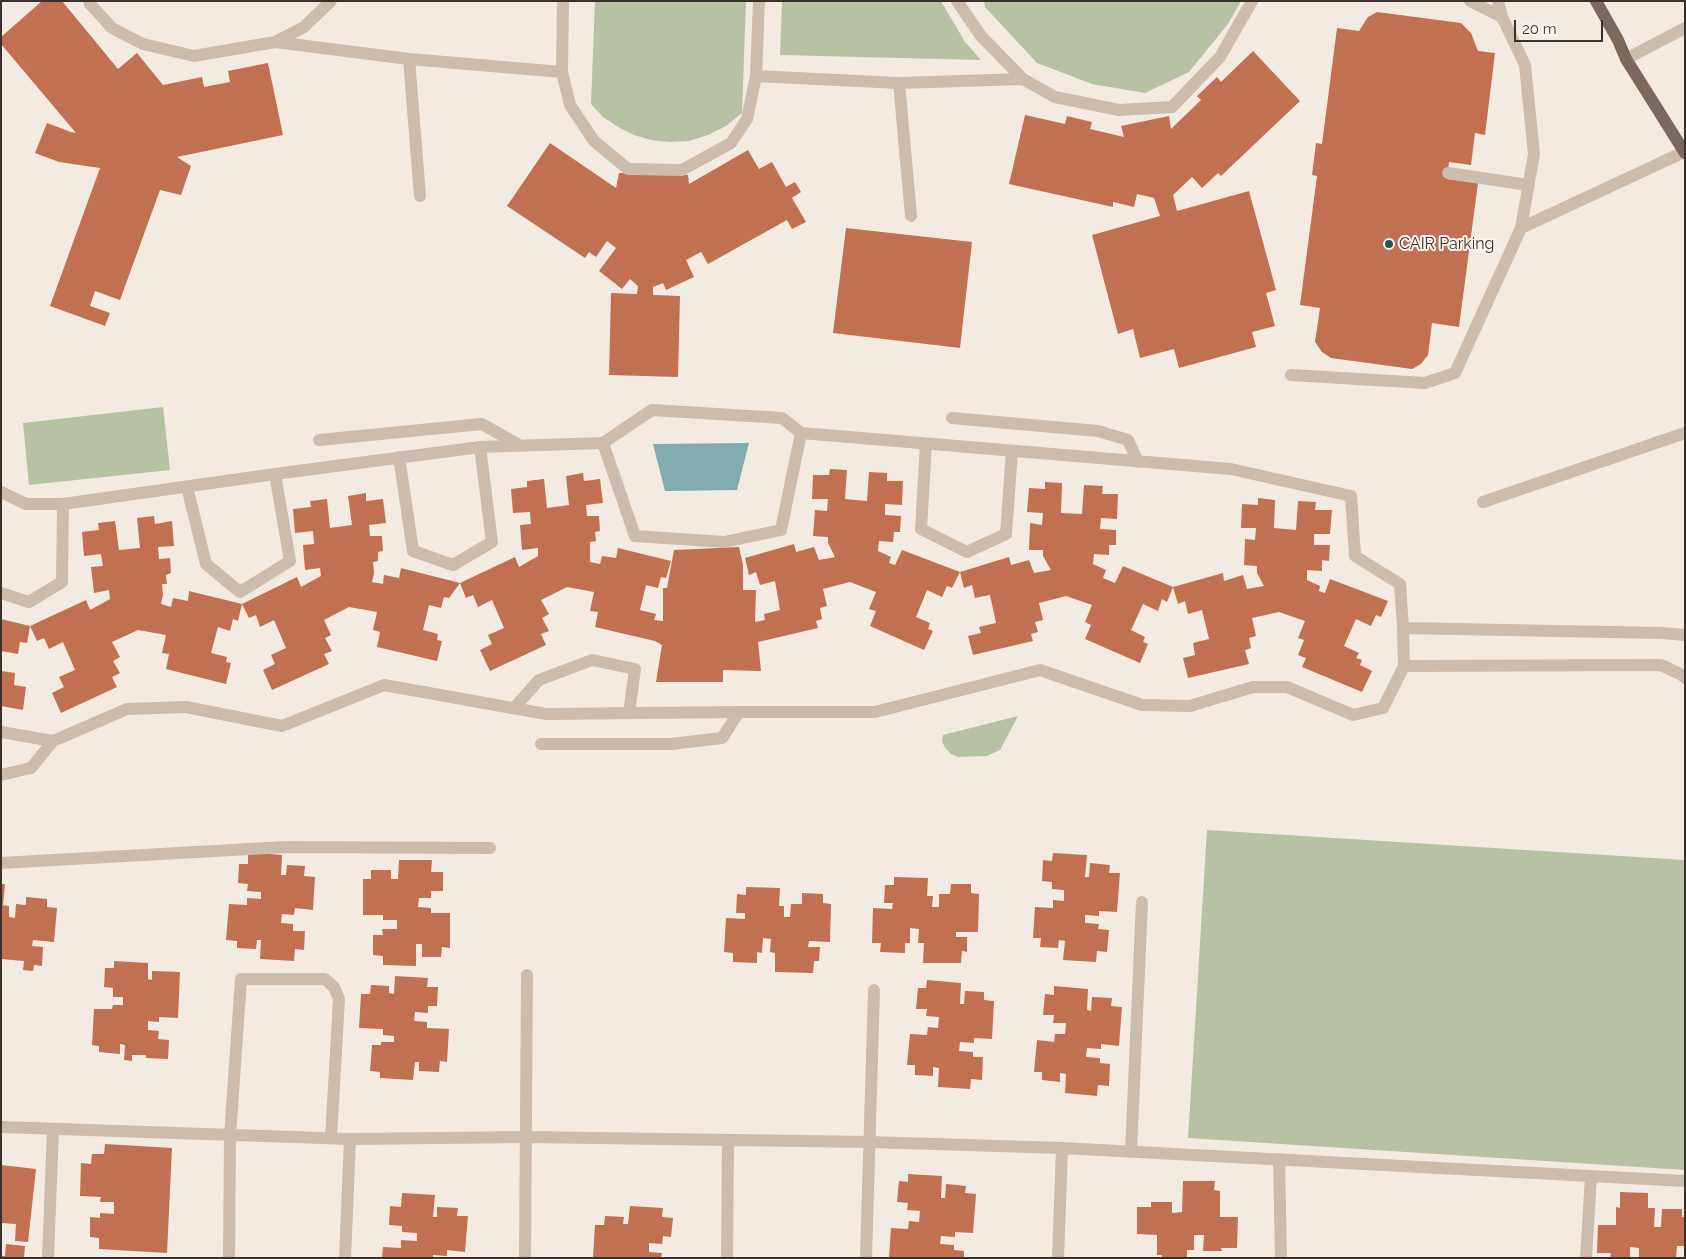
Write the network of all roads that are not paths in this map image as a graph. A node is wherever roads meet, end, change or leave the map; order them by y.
1 (89, 1) edge
2 (331, 1) edge
3 (563, 1) edge
4 (759, 1) edge
5 (957, 1) edge
6 (1252, 1) edge
7 (1470, 1) edge
8 (1498, 1) edge
9 (1596, 1) edge
10 (1502, 17) junction
11 (1685, 28) edge
12 (275, 42) junction
13 (409, 59) junction
14 (1626, 59) junction
15 (562, 72) junction
16 (756, 76) junction
17 (1023, 79) junction
18 (899, 83) junction
19 (1685, 152) edge
20 (1448, 173) dead end
21 (1528, 185) junction
22 (420, 196) dead end
23 (911, 216) dead end
24 (1521, 228) junction
25 (1291, 375) dead end
26 (952, 418) dead end
27 (801, 433) junction
28 (1685, 433) edge
29 (319, 440) dead end
30 (603, 443) junction
31 (926, 444) junction
32 (519, 445) junction
33 (480, 447) junction
34 (1012, 451) junction
35 (399, 457) junction
36 (1138, 462) junction
37 (276, 474) junction
38 (187, 487) junction
39 (1, 493) edge
40 (1483, 502) dead end
41 (63, 504) junction
42 (1, 593) edge
43 (1403, 628) junction
44 (1685, 635) edge
45 (1404, 666) junction
46 (1685, 678) edge
47 (514, 708) junction
48 (739, 712) junction
49 (629, 714) junction
50 (1, 732) edge
51 (52, 740) junction
52 (540, 744) dead end
53 (1, 774) edge
54 (490, 848) dead end
55 (1, 863) edge
56 (1142, 902) dead end
57 (527, 975) dead end
58 (874, 990) dead end
59 (1, 1127) edge
60 (53, 1129) junction
61 (230, 1136) junction
62 (527, 1137) junction
63 (331, 1138) junction
64 (350, 1139) junction
65 (728, 1140) junction
66 (870, 1142) junction
67 (1062, 1148) junction
68 (1131, 1151) junction
69 (1279, 1159) junction
70 (1591, 1176) junction
71 (1685, 1181) edge
72 (48, 1258) edge
73 (229, 1258) edge
74 (345, 1258) edge
75 (525, 1258) edge
76 (727, 1258) edge
77 (866, 1258) edge
78 (1058, 1258) edge
79 (1280, 1258) edge
80 (1586, 1258) edge

1 - 12 street
2 - 12 street
3 - 15 street
4 - 16 street
5 - 17 street
6 - 17 street
7 - 10 street
8 - 10 street
9 - 14 main road
10 - 21 street
11 - 14 street
12 - 13 street
13 - 15 street
13 - 22 street
14 - 19 main road
15 - 16 street
16 - 18 street
17 - 18 street
18 - 23 street
19 - 24 street
20 - 21 street
21 - 24 street
24 - 25 street
26 - 36 street
27 - 30 street
27 - 30 street
27 - 31 street
28 - 40 street
29 - 32 street
30 - 32 street
31 - 34 street
31 - 34 street
32 - 33 street
33 - 35 street
33 - 35 street
34 - 36 street
35 - 37 street
36 - 43 street
37 - 38 street
37 - 38 street
38 - 41 street
39 - 41 street
41 - 42 street
43 - 44 street
43 - 45 street
45 - 46 street
45 - 48 street
47 - 49 street
47 - 49 street
47 - 51 street
48 - 49 street
48 - 52 street
50 - 51 street
51 - 53 street
54 - 55 street
56 - 68 street
57 - 62 street
58 - 66 street
59 - 60 street
60 - 61 street
60 - 72 street
61 - 63 street
61 - 63 street
61 - 73 street
62 - 64 street
62 - 65 street
62 - 75 street
63 - 64 street
64 - 74 street
65 - 66 street
65 - 76 street
66 - 67 street
66 - 77 street
67 - 68 street
67 - 78 street
68 - 69 street
69 - 70 street
69 - 79 street
70 - 71 street
70 - 80 street

